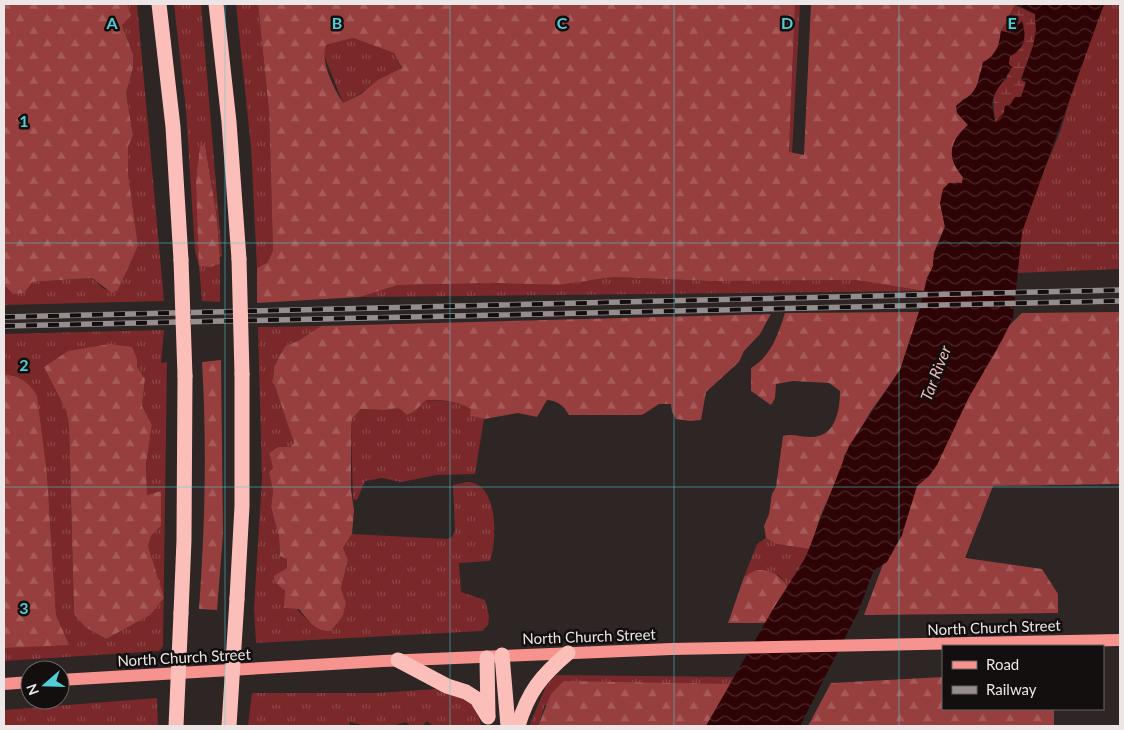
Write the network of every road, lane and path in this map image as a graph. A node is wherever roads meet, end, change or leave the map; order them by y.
1 (159, 4) edge
2 (216, 4) edge
3 (1120, 640) edge
4 (568, 653) junction
5 (502, 656) junction
6 (487, 658) junction
7 (398, 660) junction
8 (70, 679) edge
9 (20, 683) edge
10 (4, 684) edge
11 (488, 722) edge
12 (176, 726) edge
13 (229, 726) edge
14 (508, 726) edge
15 (518, 726) edge

1 - 12 highway, bridge
2 - 13 highway, bridge
3 - 4 main road, North Church Street
4 - 5 main road, North Church Street
4 - 15 highway
5 - 6 main road, North Church Street
5 - 14 highway
6 - 7 main road, North Church Street
6 - 11 highway
7 - 8 main road, North Church Street
7 - 11 highway
9 - 10 main road

